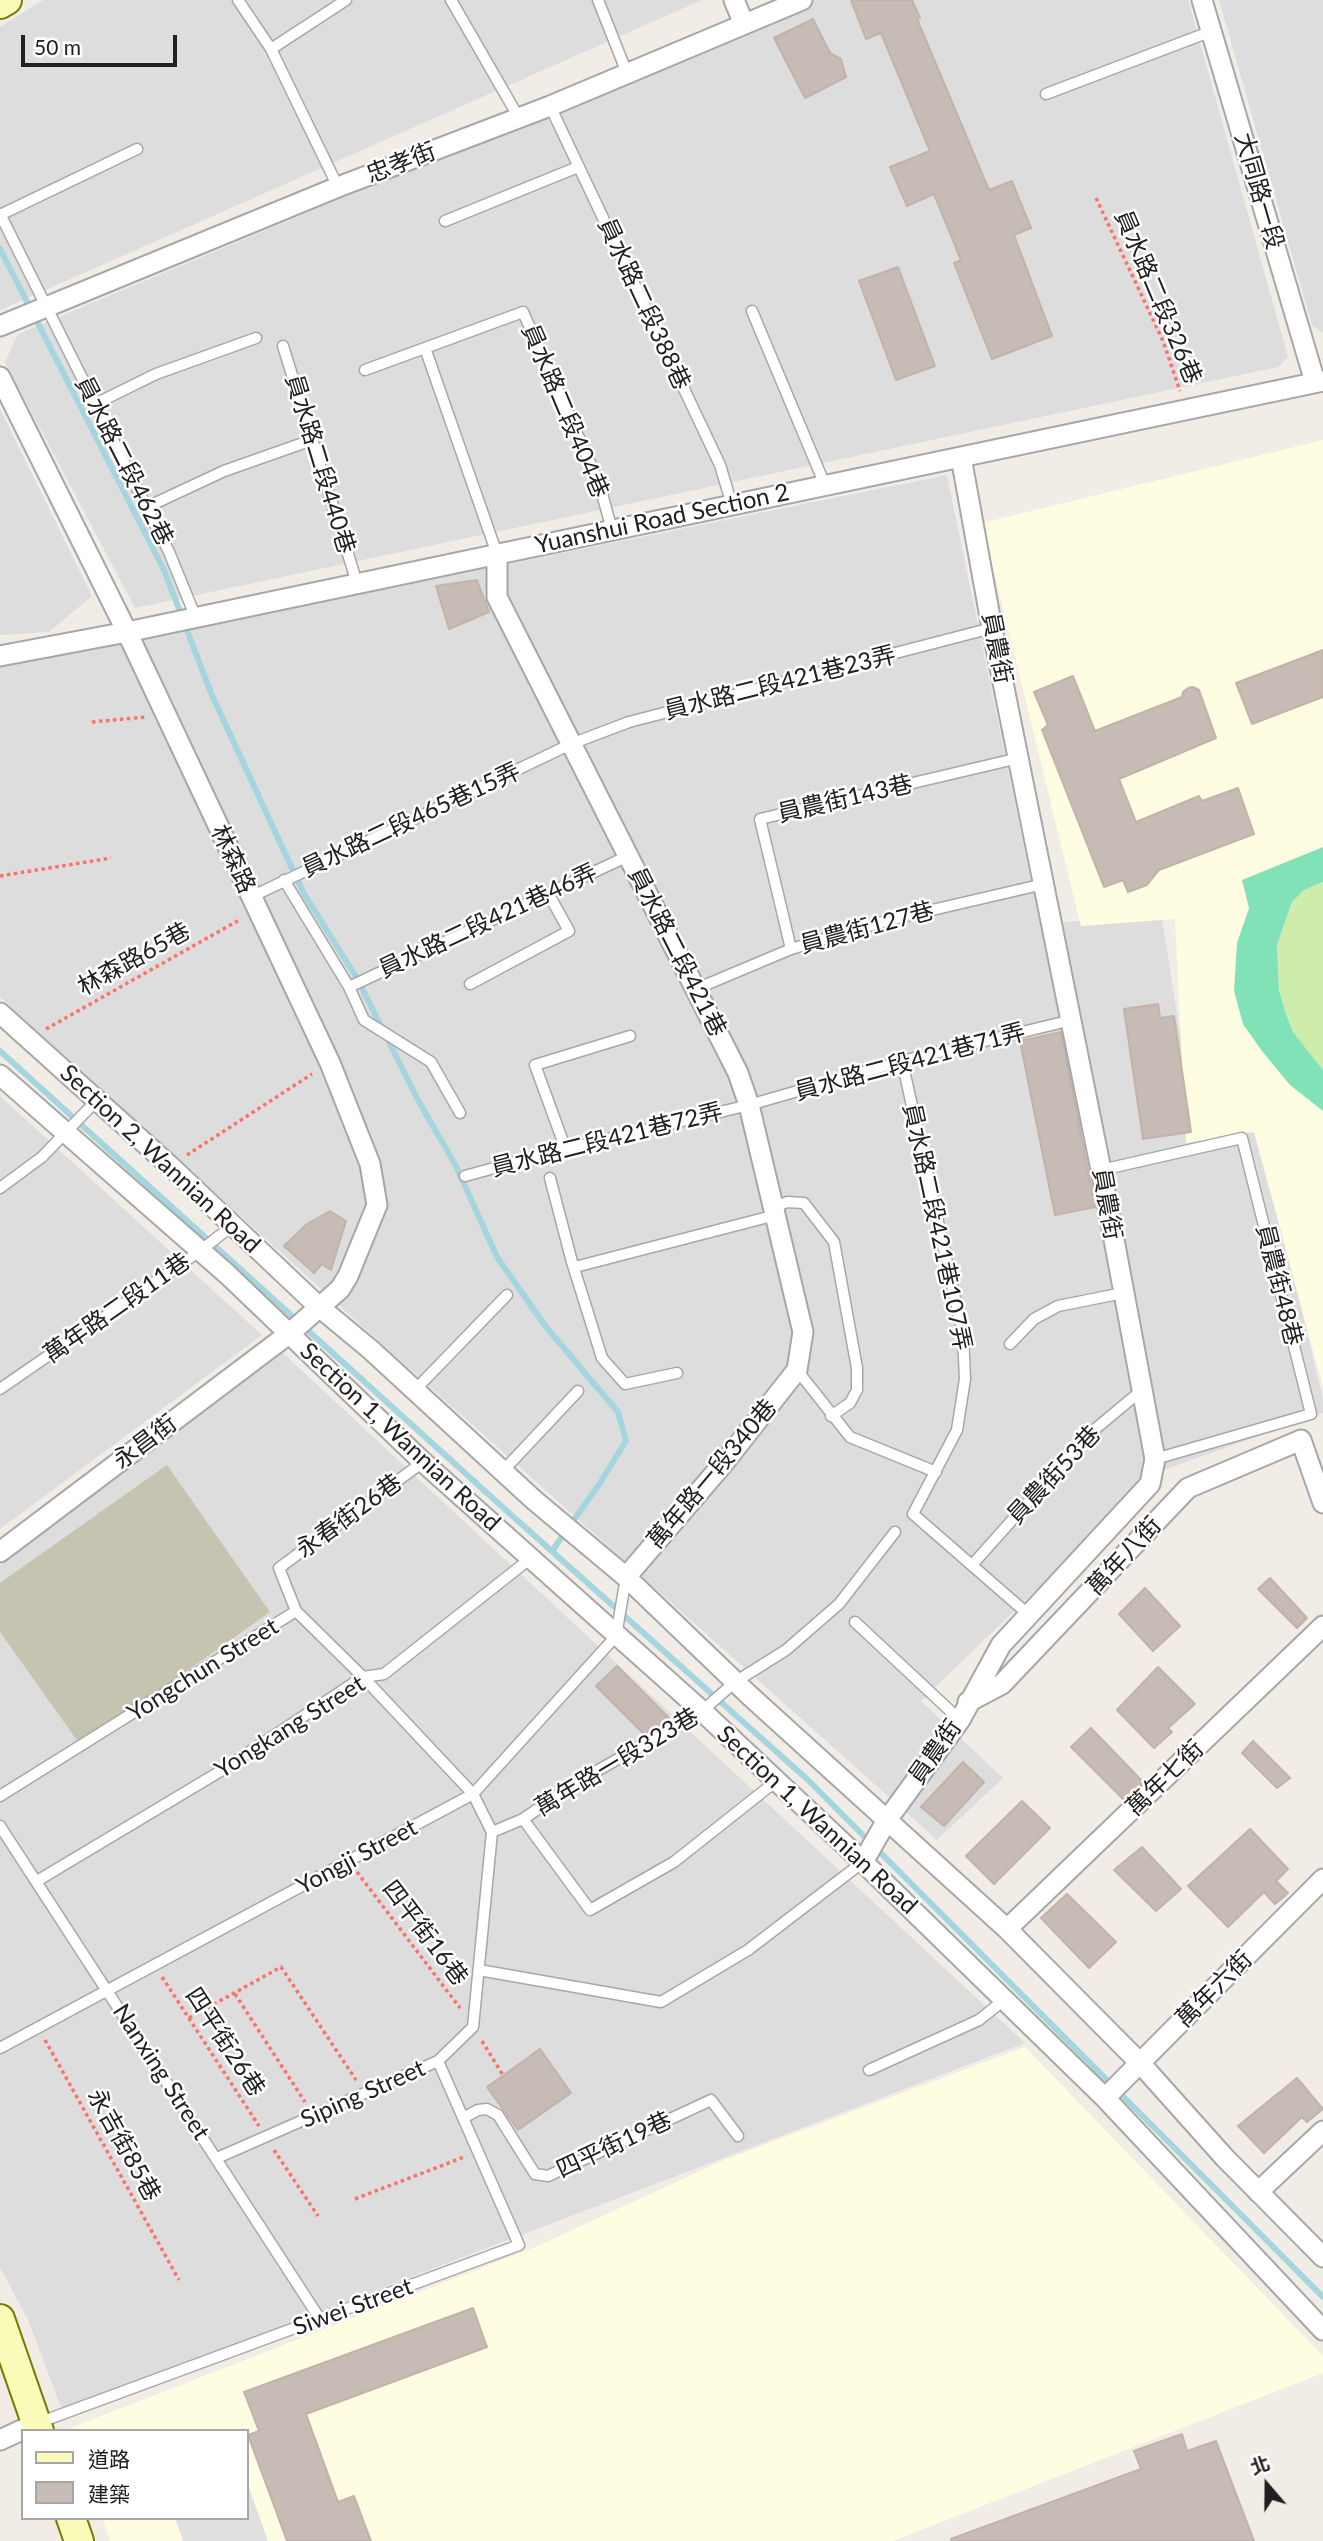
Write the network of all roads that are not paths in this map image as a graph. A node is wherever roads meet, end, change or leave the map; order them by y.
1 (7, 0) edge
2 (238, 0) edge
3 (346, 0) edge
4 (452, 0) edge
5 (598, 0) edge
6 (734, 0) edge
7 (802, 0) edge
8 (1202, 0) edge
9 (0, 4) edge
10 (744, 24) junction
11 (1212, 31) junction
12 (271, 49) junction
13 (627, 73) junction
14 (1046, 94) dead end
15 (550, 106) junction
16 (519, 118) junction
17 (136, 149) dead end
18 (579, 167) junction
19 (338, 187) junction
20 (0, 215) edge
21 (445, 221) dead end
22 (46, 307) junction
23 (752, 311) dead end
24 (0, 327) edge
25 (256, 338) dead end
26 (283, 346) dead end
27 (425, 348) junction
28 (365, 370) dead end
29 (0, 377) edge
30 (1319, 381) edge
31 (95, 404) junction
32 (312, 440) junction
33 (961, 457) junction
34 (825, 485) junction
35 (732, 505) junction
36 (147, 507) junction
37 (612, 530) junction
38 (496, 554) junction
39 (357, 583) junction
40 (196, 618) junction
41 (992, 628) junction
42 (127, 632) junction
43 (0, 656) edge
44 (571, 744) junction
45 (1019, 758) junction
46 (628, 856) junction
47 (284, 880) junction
48 (1044, 883) junction
49 (548, 894) junction
50 (254, 904) junction
51 (792, 949) junction
52 (470, 984) dead end
53 (349, 986) junction
54 (695, 989) junction
55 (0, 1013) edge
56 (1072, 1020) junction
57 (630, 1036) dead end
58 (902, 1061) junction
59 (0, 1075) edge
60 (97, 1100) junction
61 (749, 1105) junction
62 (460, 1113) dead end
63 (66, 1135) junction
64 (566, 1150) junction
65 (1101, 1170) junction
66 (465, 1176) dead end
67 (551, 1178) dead end
68 (0, 1188) edge
69 (776, 1215) junction
70 (233, 1225) junction
71 (200, 1251) junction
72 (575, 1267) junction
73 (1123, 1293) junction
74 (508, 1295) dead end
75 (318, 1306) junction
76 (290, 1333) junction
77 (1010, 1345) dead end
78 (797, 1370) junction
79 (677, 1373) dead end
80 (0, 1389) edge
81 (1142, 1389) junction
82 (415, 1390) junction
83 (578, 1391) dead end
84 (831, 1416) junction
85 (1155, 1459) junction
86 (423, 1462) junction
87 (503, 1471) junction
88 (936, 1472) junction
89 (1323, 1503) edge
90 (895, 1532) dead end
91 (0, 1552) edge
92 (531, 1558) junction
93 (972, 1565) junction
94 (626, 1577) junction
95 (296, 1611) junction
96 (1030, 1615) junction
97 (855, 1622) dead end
98 (1323, 1626) edge
99 (617, 1636) junction
100 (363, 1677) junction
101 (735, 1682) junction
102 (702, 1711) junction
103 (964, 1711) junction
104 (775, 1782) junction
105 (473, 1794) junction
106 (0, 1796) edge
107 (523, 1819) junction
108 (887, 1820) junction
109 (0, 1826) edge
110 (492, 1832) junction
111 (863, 1862) junction
112 (1323, 1879) edge
113 (37, 1881) junction
114 (1007, 1929) junction
115 (479, 1970) junction
116 (109, 1991) junction
117 (1004, 2000) junction
118 (0, 2048) edge
119 (438, 2061) junction
120 (1140, 2063) junction
121 (869, 2070) dead end
122 (1105, 2098) junction
123 (463, 2118) junction
124 (1323, 2131) edge
125 (738, 2136) dead end
126 (217, 2158) junction
127 (1258, 2192) junction
128 (1323, 2257) edge
129 (0, 2319) edge
130 (320, 2319) junction
131 (1323, 2330) edge
132 (38, 2427) edge
133 (21, 2433) edge
134 (0, 2440) edge
135 (72, 2520) edge
136 (79, 2541) edge

1 - 9 street
2 - 12 lane
3 - 12 lane
4 - 16 lane
5 - 13 lane
6 - 10 street
7 - 10 street, 忠孝街
8 - 11 street, 大同路一段
10 - 13 street, 忠孝街
11 - 14 lane
11 - 30 street, 大同路一段
12 - 19 lane
13 - 15 street, 忠孝街
15 - 16 street, 忠孝街
15 - 18 lane, 員水路二段388巷
16 - 19 street, 忠孝街
17 - 20 lane
18 - 21 lane
18 - 35 lane, 員水路二段388巷
19 - 22 street, 忠孝街
20 - 22 lane, 員水路二段462巷
22 - 24 street, 忠孝街
22 - 31 lane, 員水路二段462巷
23 - 34 lane
25 - 31 lane
26 - 32 lane, 員水路二段440巷
27 - 28 lane
27 - 37 lane, 員水路二段404巷
27 - 38 lane
29 - 42 street, 林森路
30 - 33 street, Yuanshui Road Section 2
31 - 36 lane, 員水路二段462巷
32 - 36 lane
32 - 39 lane, 員水路二段440巷
33 - 34 street, Yuanshui Road Section 2
33 - 41 street, 員農街
34 - 35 street, Yuanshui Road Section 2
35 - 37 street, Yuanshui Road Section 2
36 - 40 lane, 員水路二段462巷
37 - 38 street, Yuanshui Road Section 2
38 - 39 street, Yuanshui Road Section 2
38 - 44 street, 員水路二段421巷
39 - 40 street, Yuanshui Road Section 2
40 - 42 street, Yuanshui Road Section 2
41 - 44 lane, 員水路二段421巷23弄
41 - 45 street, 員農街
42 - 43 street, Yuanshui Road Section 2
42 - 50 street, 林森路
44 - 46 street, 員水路二段421巷
44 - 47 lane, 員水路二段465巷15弄
45 - 48 street, 員農街
45 - 51 lane, 員農街143巷
46 - 49 lane, 員水路二段421巷46弄
46 - 54 street, 員水路二段421巷
47 - 50 lane, 員水路二段465巷15弄
47 - 53 lane
48 - 51 lane, 員農街127巷
48 - 56 street, 員農街
49 - 52 lane
49 - 53 lane, 員水路二段421巷46弄
50 - 75 street, 林森路
51 - 54 lane, 員農街127巷
53 - 62 lane
54 - 61 street, 員水路二段421巷
55 - 60 street, Section 2, Wannian Road
56 - 58 lane, 員水路二段421巷71弄
56 - 65 street, 員農街
57 - 64 lane
58 - 61 lane, 員水路二段421巷71弄
58 - 88 lane, 員水路二段421巷107弄
59 - 63 street, Section 2, Wannian Road
60 - 63 lane
60 - 70 street, Section 2, Wannian Road
61 - 64 lane, 員水路二段421巷72弄
61 - 69 street, 員水路二段421巷
63 - 68 lane
63 - 71 street, Section 2, Wannian Road
64 - 66 lane, 員水路二段421巷72弄
65 - 73 street, 員農街
65 - 85 lane, 員農街48巷
67 - 72 lane
69 - 72 lane
69 - 78 street, 員水路二段421巷
69 - 84 lane
70 - 71 lane, 萬年路二段11巷
70 - 75 street, Section 2, Wannian Road
71 - 76 street, Section 2, Wannian Road
71 - 80 lane, 萬年路二段11巷
72 - 79 lane
73 - 77 lane
73 - 81 street, 員農街
74 - 82 lane
75 - 76 street, 林森路
75 - 82 street, Section 1, Wannian Road
76 - 86 street, Section 1, Wannian Road
76 - 91 street, 永昌街
78 - 84 lane
78 - 94 street, 萬年路一段340巷
81 - 85 street, 員農街
81 - 93 lane, 員農街53巷
82 - 87 street, Section 1, Wannian Road
83 - 87 lane
84 - 88 lane
85 - 96 street, 員農街
86 - 92 street, Section 1, Wannian Road
86 - 95 lane, 永春街26巷
87 - 94 street, Section 1, Wannian Road
88 - 93 lane, 員水路二段421巷107弄
89 - 103 street, 萬年八街
90 - 101 lane, 萬年路一段323巷
92 - 99 street, Section 1, Wannian Road
92 - 100 lane, Yongkang Street
93 - 96 lane
94 - 99 lane
94 - 101 street, Section 1, Wannian Road
95 - 100 lane, Yongchun Street
95 - 106 lane, Yongchun Street
96 - 103 street, 員農街
97 - 103 lane
98 - 114 street, 萬年七街
99 - 102 street, Section 1, Wannian Road
99 - 105 lane, Yongji Street
100 - 105 lane, Yongchun Street
100 - 113 lane, Yongkang Street
101 - 102 lane, 萬年路一段323巷
101 - 108 street, Section 1, Wannian Road
102 - 104 street, Section 1, Wannian Road
102 - 107 lane, 萬年路一段323巷
103 - 108 street, 員農街
104 - 107 lane
104 - 111 street, Section 1, Wannian Road
105 - 110 lane
105 - 116 lane, Yongji Street
107 - 110 lane, 萬年路一段323巷
108 - 111 street, 員農街
108 - 114 street, Section 1, Wannian Road
109 - 113 lane, Nanxing Street
110 - 115 lane
111 - 115 lane
111 - 117 street, Section 1, Wannian Road
112 - 120 street, 萬年六街
113 - 116 lane, Nanxing Street
114 - 120 street, Section 1, Wannian Road
115 - 119 lane, Siping Street
116 - 118 lane, Yongji Street
116 - 126 lane, Nanxing Street
117 - 121 lane
117 - 122 street, Section 1, Wannian Road
119 - 123 lane, Siwei Street
119 - 126 lane, Siping Street
120 - 122 street, 萬年六街
120 - 127 street, Section 1, Wannian Road
122 - 131 street, Section 1, Wannian Road
123 - 125 lane, 四平街19巷
123 - 130 lane, Siwei Street
124 - 127 street
126 - 130 lane, Nanxing Street
127 - 128 street, Section 1, Wannian Road
129 - 132 street
130 - 132 lane, Siwei Street
133 - 134 street, Siwei Street
135 - 136 street

